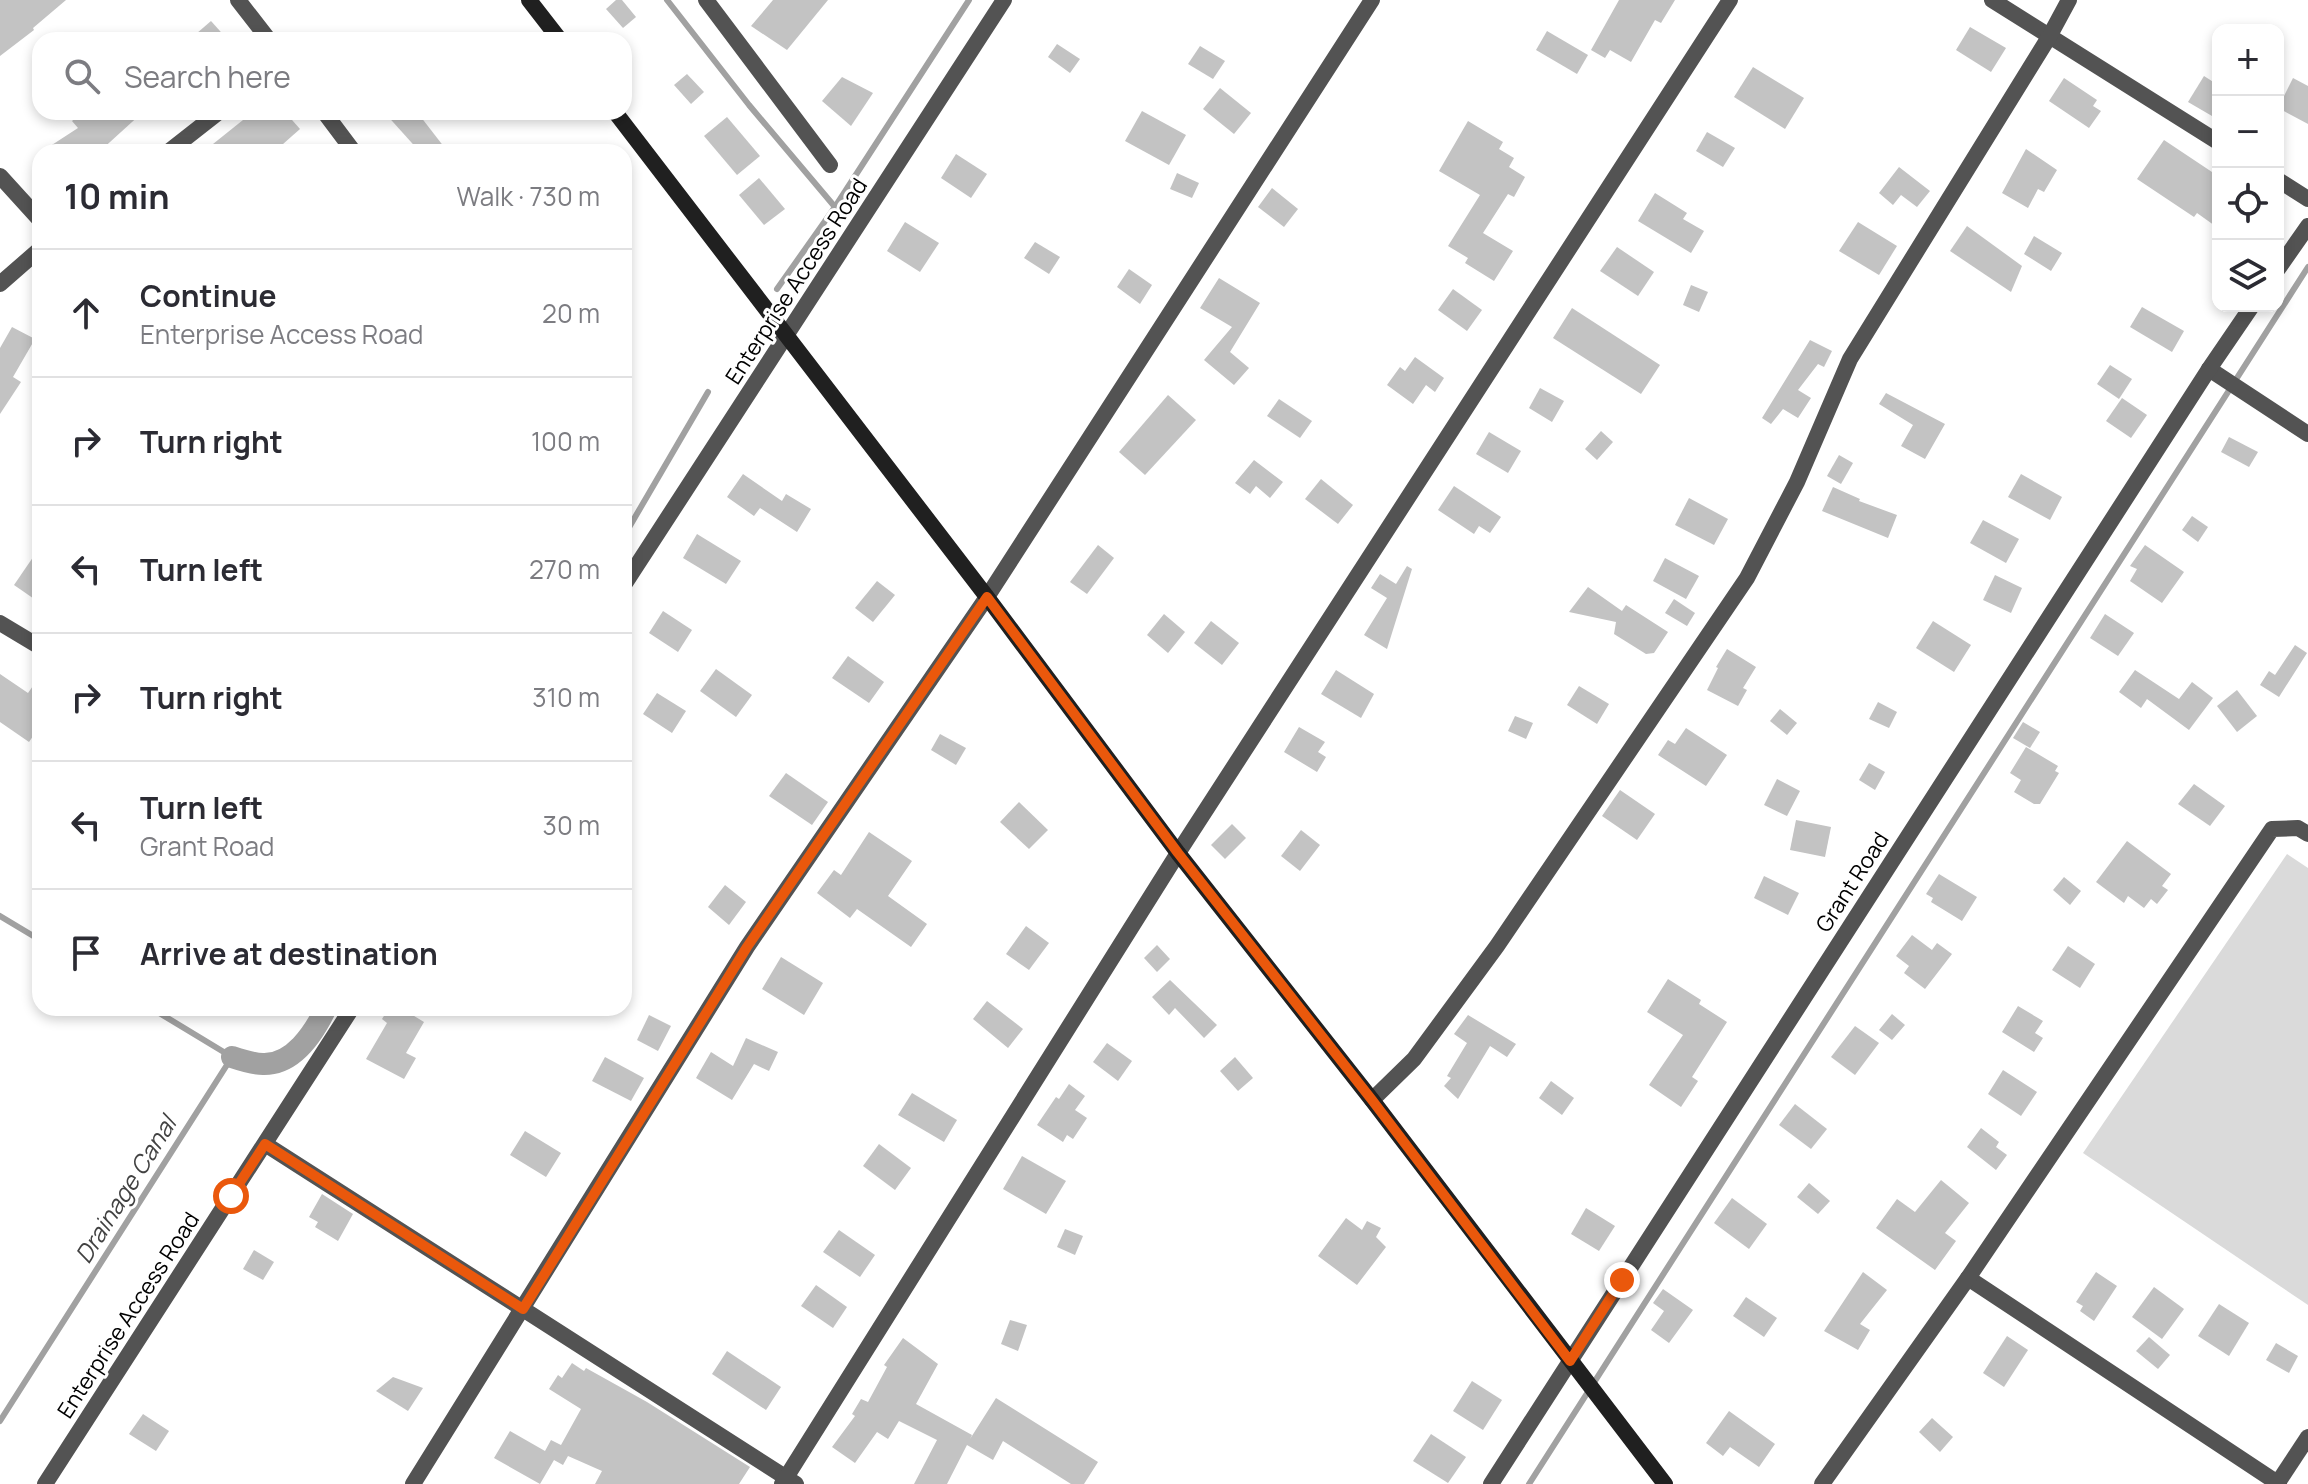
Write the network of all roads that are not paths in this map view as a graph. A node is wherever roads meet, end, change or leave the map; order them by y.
1 (238, 0) edge
2 (529, 0) edge
3 (706, 0) edge
4 (1004, 0) edge
5 (1372, 0) edge
6 (1730, 0) edge
7 (1992, 0) edge
8 (2069, 0) edge
9 (263, 32) edge
10 (554, 32) edge
11 (2049, 37) junction
12 (209, 120) edge
13 (330, 120) edge
14 (621, 120) edge
15 (2212, 138) edge
16 (178, 144) edge
17 (348, 144) edge
18 (830, 165) dead end
19 (0, 176) edge
20 (2284, 184) edge
21 (2308, 199) edge
22 (32, 211) edge
23 (2308, 226) edge
24 (32, 256) edge
25 (2284, 260) edge
26 (0, 284) edge
27 (2248, 312) edge
28 (786, 337) junction
29 (2209, 369) junction
30 (2308, 434) edge
31 (632, 573) edge
32 (987, 597) junction
33 (0, 623) edge
34 (32, 642) edge
35 (2308, 834) edge
36 (1178, 853) junction
37 (347, 1016) edge
38 (1372, 1100) junction
39 (265, 1144) junction
40 (1968, 1278) junction
41 (523, 1309) junction
42 (1570, 1361) junction
43 (2308, 1437) edge
44 (788, 1482) edge
45 (45, 1484) edge
46 (413, 1484) edge
47 (1491, 1484) edge
48 (1665, 1484) edge
49 (1822, 1484) edge
50 (2278, 1484) edge

1 - 9 street
2 - 10 main road
3 - 18 street
4 - 28 street, Enterprise Access Road
5 - 32 street
6 - 36 street
7 - 11 street
8 - 11 street
11 - 15 street
11 - 38 street
12 - 16 street
13 - 17 street
14 - 28 main road
19 - 22 street
20 - 21 street
23 - 25 street
24 - 26 street
27 - 29 street, Grant Road
28 - 31 street, Enterprise Access Road
28 - 32 main road
29 - 30 street
29 - 42 street, Grant Road
32 - 36 main road
32 - 41 street
33 - 34 street
35 - 40 street
36 - 38 main road
36 - 44 street
37 - 39 street, Enterprise Access Road
38 - 42 main road
39 - 41 street
39 - 45 street, Enterprise Access Road
40 - 49 street
40 - 50 street
41 - 44 street
41 - 46 street
42 - 47 street, Grant Road
42 - 48 main road
43 - 50 street

